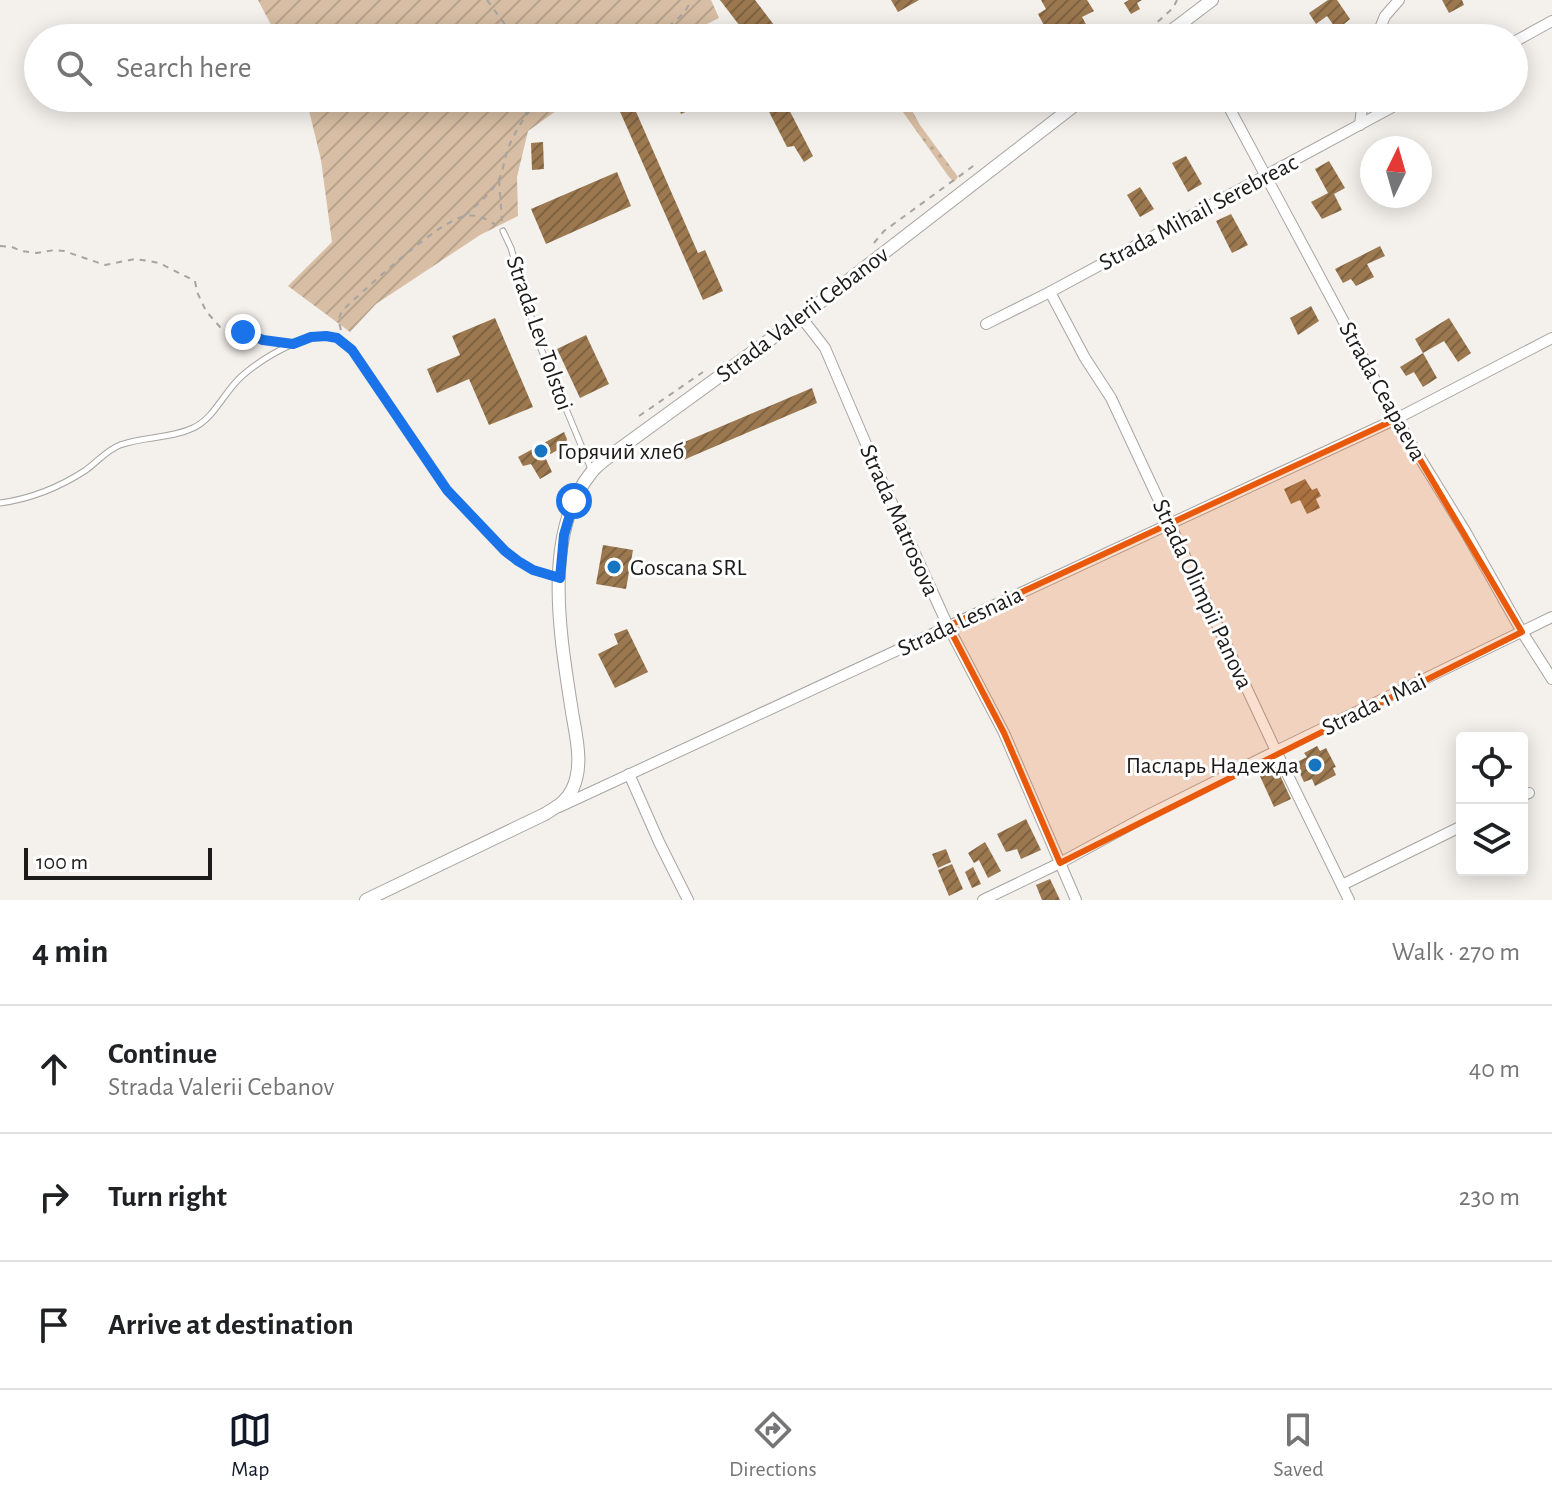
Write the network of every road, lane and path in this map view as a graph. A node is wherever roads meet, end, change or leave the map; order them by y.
1 (487, 0) edge
2 (691, 0) edge
3 (1177, 0) edge
4 (1399, 0) edge
5 (1204, 2) edge
6 (1184, 21) junction
7 (1552, 21) edge
8 (505, 24) edge
9 (670, 24) edge
10 (1155, 24) edge
11 (1180, 24) edge
12 (1186, 24) edge
13 (1382, 24) edge
14 (1528, 34) edge
15 (527, 112) edge
16 (529, 112) edge
17 (1066, 112) edge
18 (1231, 112) edge
19 (1361, 112) edge
20 (1384, 112) edge
21 (526, 115) junction
22 (1360, 125) junction
23 (983, 159) dead end
24 (1265, 175) junction
25 (499, 178) junction
26 (464, 216) junction
27 (503, 231) junction
28 (875, 242) dead end
29 (0, 246) edge
30 (1050, 292) junction
31 (801, 317) junction
32 (986, 324) dead end
33 (1552, 338) edge
34 (343, 342) junction
35 (293, 344) junction
36 (713, 365) dead end
37 (639, 416) dead end
38 (1396, 419) junction
39 (592, 471) junction
40 (0, 503) edge
41 (1169, 526) junction
42 (560, 578) junction
43 (1552, 617) edge
44 (948, 626) junction
45 (1522, 632) junction
46 (1552, 679) edge
47 (1276, 751) junction
48 (629, 774) junction
49 (545, 814) junction
50 (1456, 829) edge
51 (1060, 863) junction
52 (1342, 885) junction
53 (366, 900) edge
54 (688, 900) edge
55 (983, 900) edge
56 (1076, 900) edge
57 (1349, 900) edge

1 - 8 path
2 - 9 path
3 - 10 path
4 - 13 street
5 - 6 street
6 - 11 street
6 - 12 street
7 - 14 street
15 - 21 path
16 - 21 path
17 - 31 street, Strada Valerii Cebanov
18 - 24 street, Strada Ceapaeva
19 - 22 street
20 - 22 street, Strada Mihail Serebreac
21 - 25 path
22 - 24 street, Strada Mihail Serebreac
23 - 28 path
24 - 30 street, Strada Mihail Serebreac
24 - 38 street, Strada Ceapaeva
25 - 26 path
25 - 27 path
26 - 27 path, Strada Lev Tolstoi
26 - 34 path
27 - 39 lane, Strada Lev Tolstoi
29 - 35 path
30 - 32 street, Strada Mihail Serebreac
30 - 41 street, Strada Olimpii Panova
31 - 39 street, Strada Valerii Cebanov
31 - 44 street, Strada Matrosova
33 - 38 street, Strada Lesnaia
34 - 35 lane
34 - 42 lane
35 - 40 lane
36 - 37 path
38 - 41 street, Strada Lesnaia
38 - 45 street, Strada Ceapaeva
39 - 42 street, Strada Valerii Cebanov
41 - 44 street, Strada Lesnaia
41 - 47 street, Strada Olimpii Panova
42 - 49 street, Strada Valerii Cebanov
43 - 45 street, Strada 1 Mai
44 - 48 street, Strada Lesnaia
44 - 51 street, Strada Matrosova
45 - 46 street, Strada Ceapaeva
45 - 47 street, Strada 1 Mai
47 - 51 street, Strada 1 Mai
47 - 52 street, Strada Olimpii Panova
48 - 49 street, Strada Lesnaia
48 - 54 street
49 - 53 street, Strada Lesnaia
50 - 52 street
51 - 55 street, Strada 1 Mai
51 - 56 street, Strada Matrosova
52 - 57 street, Strada Olimpii Panova

